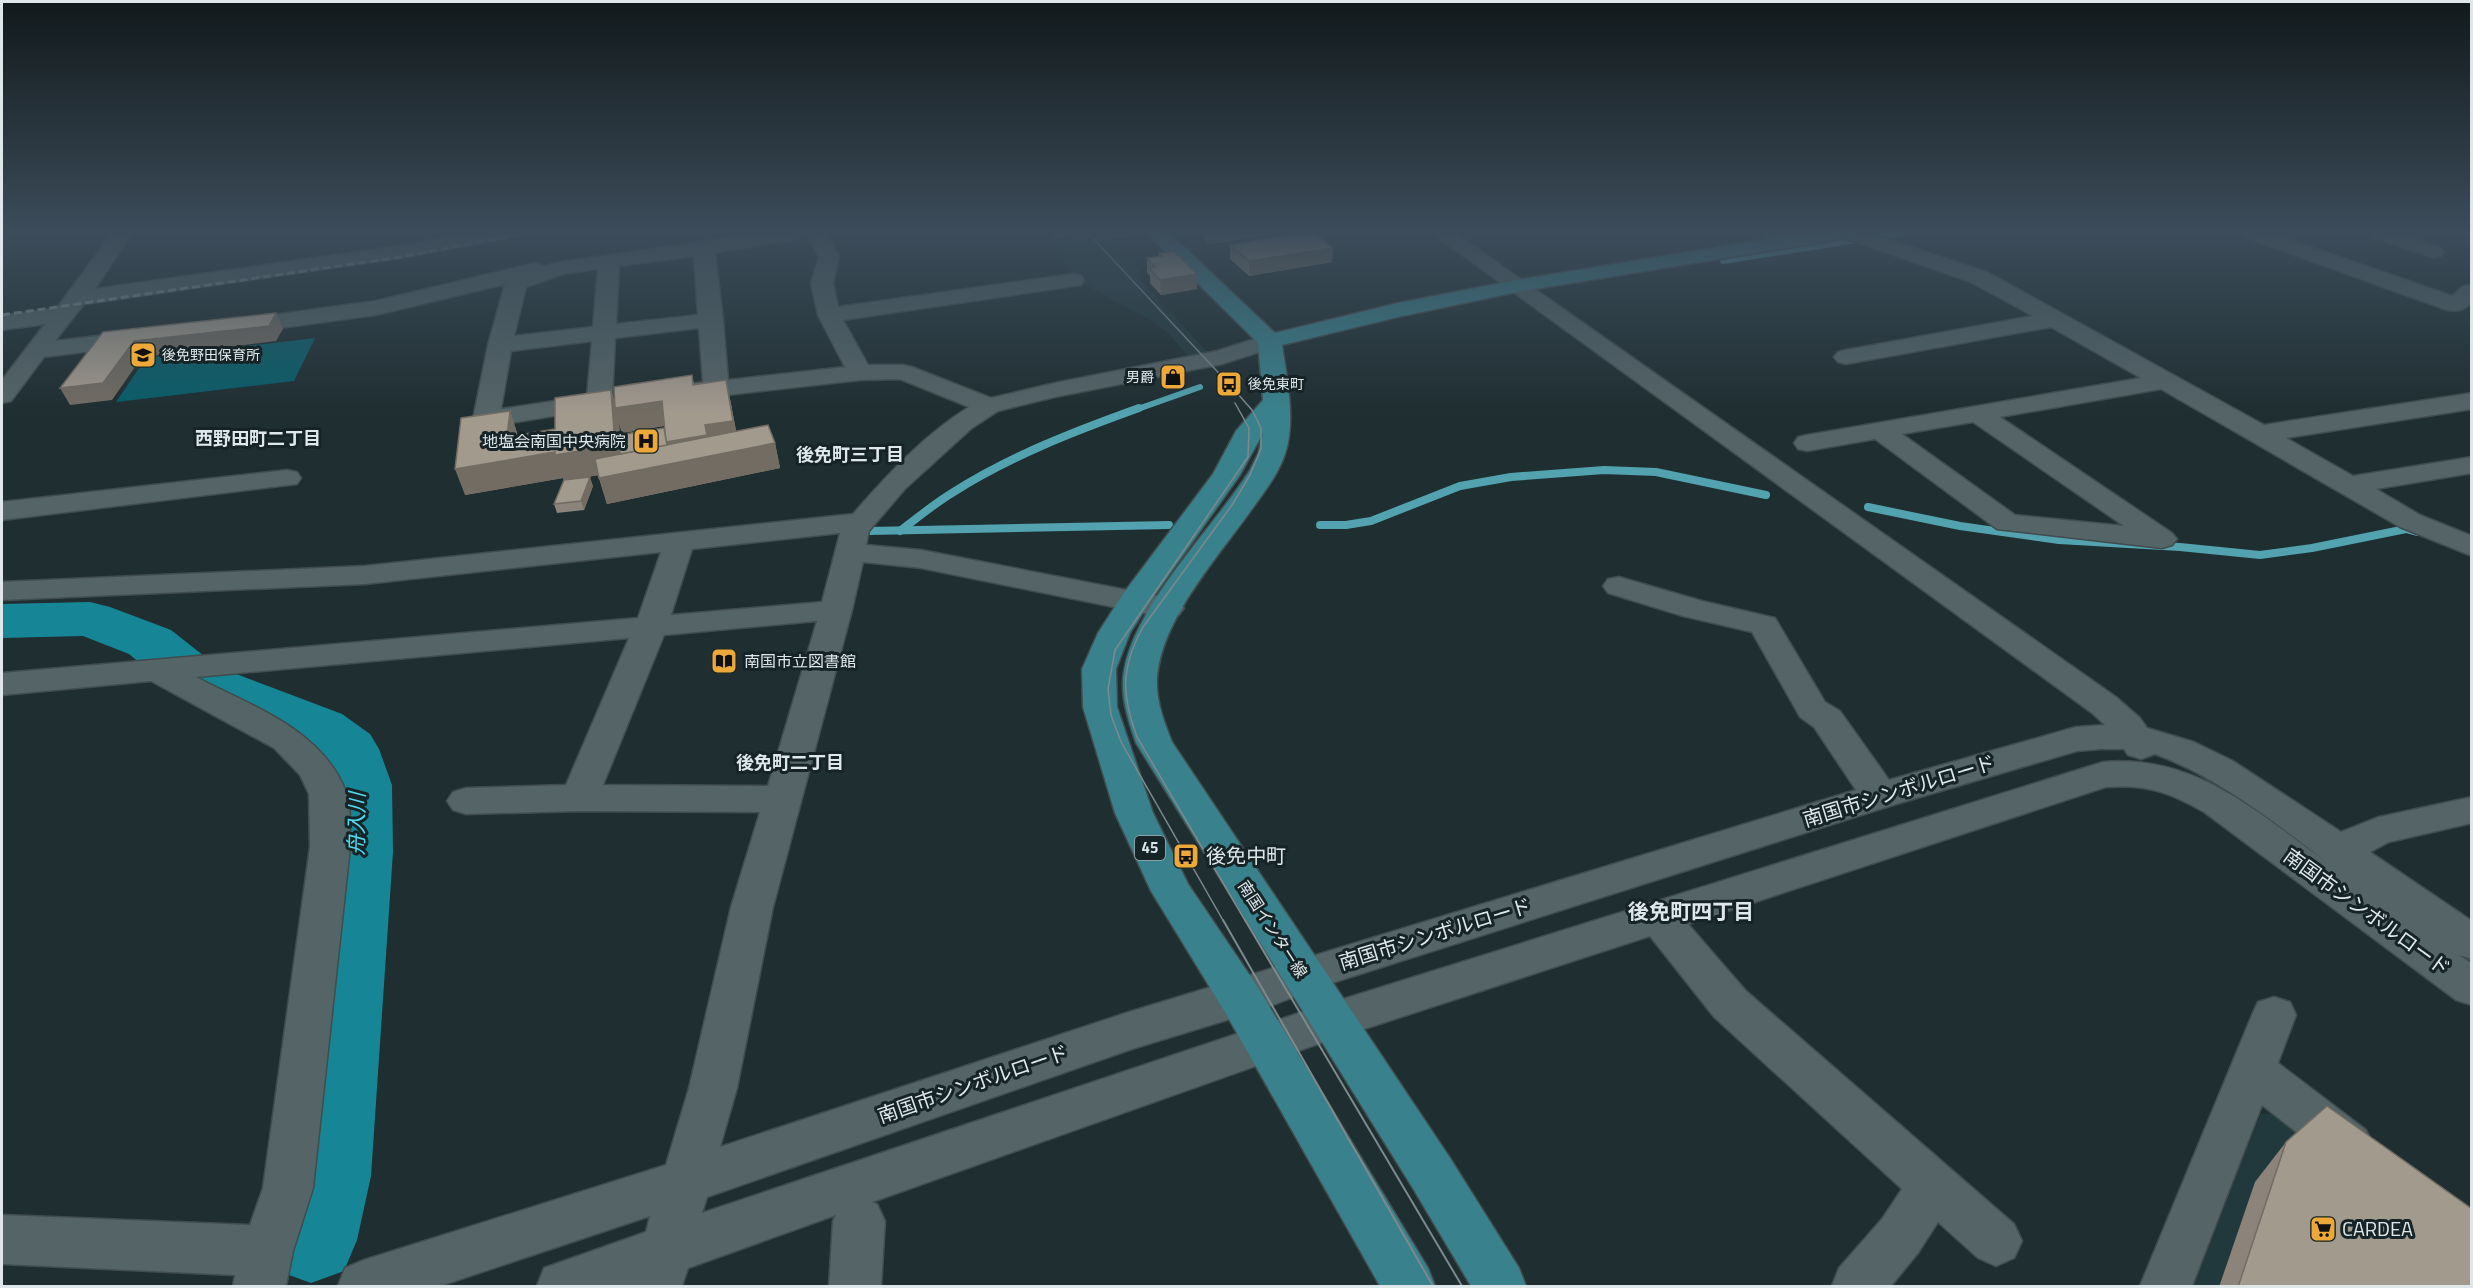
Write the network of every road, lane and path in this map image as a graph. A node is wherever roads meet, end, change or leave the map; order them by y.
1 (79, 293) edge
2 (147, 293) edge
3 (442, 293) edge
4 (513, 293) edge
5 (607, 293) edge
6 (709, 293) edge
7 (824, 293) edge
8 (897, 293) edge
9 (949, 293) edge
10 (1220, 293) edge
11 (1482, 293) edge
12 (1527, 293) edge
13 (2005, 293) edge
14 (2421, 293) edge
15 (2468, 299) edge
16 (70, 306) junction
17 (827, 306) junction
18 (2055, 319) junction
19 (712, 320) junction
20 (2, 323) edge
21 (219, 329) edge
22 (605, 332) junction
23 (162, 336) edge
24 (1270, 341) junction
25 (500, 345) junction
26 (36, 351) junction
27 (1846, 357) dead end
28 (860, 373) junction
29 (10, 374) edge
30 (2165, 381) junction
31 (716, 388) junction
32 (657, 395) edge
33 (2, 396) edge
34 (2472, 401) edge
35 (988, 406) junction
36 (1977, 413) junction
37 (1880, 430) junction
38 (2260, 434) junction
39 (1807, 443) dead end
40 (2472, 465) edge
41 (287, 478) dead end
42 (2349, 485) junction
43 (2, 511) edge
44 (855, 537) junction
45 (679, 542) junction
46 (2472, 547) edge
47 (1619, 586) dead end
48 (2, 591) edge
49 (1151, 604) junction
50 (836, 610) junction
51 (651, 626) junction
52 (162, 670) junction
53 (2, 684) edge
54 (2144, 755) junction
55 (1880, 796) junction
56 (579, 798) junction
57 (782, 799) junction
58 (466, 801) dead end
59 (2472, 810) edge
60 (2338, 850) junction
61 (1659, 918) junction
62 (2472, 944) edge
63 (1304, 975) junction
64 (2472, 988) edge
65 (1241, 999) junction
66 (2274, 1015) dead end
67 (1332, 1021) junction
68 (1268, 1042) junction
69 (2252, 1070) junction
70 (2380, 1169) edge
71 (688, 1181) junction
72 (1934, 1186) junction
73 (859, 1221) dead end
74 (2, 1240) edge
75 (1996, 1241) dead end
76 (263, 1269) edge
77 (661, 1269) edge
78 (364, 1287) edge
79 (563, 1287) edge
80 (855, 1287) edge
81 (1409, 1287) edge
82 (1500, 1287) edge
83 (1858, 1287) edge
84 (2166, 1287) edge

1 - 16 street
2 - 16 street
3 - 21 street
4 - 25 street
5 - 22 street
6 - 19 street
7 - 17 street
8 - 17 street
9 - 17 street
10 - 24 main road
11 - 24 main road
12 - 54 street
13 - 18 street
14 - 15 street
16 - 20 street
16 - 26 street
17 - 28 street
18 - 27 street
18 - 30 street
19 - 22 street
19 - 31 street
22 - 25 street
22 - 25 street
23 - 26 street
24 - 35 street
24 - 49 main road, 南国インター線 / 45
26 - 29 street
28 - 31 street
28 - 35 street
29 - 33 street
30 - 36 street
30 - 38 street
31 - 32 street
34 - 38 street
35 - 44 street
36 - 37 street
36 - 37 street
37 - 39 street
38 - 42 street
40 - 42 street
41 - 43 street
42 - 46 street
44 - 45 street
44 - 49 street
44 - 50 street
45 - 48 street
45 - 51 street
47 - 55 street
49 - 63 main road, 南国インター線 / 45
49 - 65 main road, 南国インター線 / 45
50 - 51 street
50 - 57 street
51 - 52 street
51 - 56 street
52 - 53 street
52 - 76 street
54 - 55 street, 南国市シンボルロード
54 - 60 street, 南国市シンボルロード
54 - 61 street, 南国市シンボルロード
54 - 64 street, 南国市シンボルロード
55 - 63 street, 南国市シンボルロード
56 - 57 street
56 - 58 street
57 - 71 street
59 - 60 street
60 - 62 street, 南国市シンボルロード
61 - 67 street, 南国市シンボルロード
61 - 72 street
63 - 65 street, 南国市シンボルロード
63 - 67 main road, 南国インター線 / 45
65 - 68 main road, 南国インター線 / 45
65 - 71 street, 南国市シンボルロード
66 - 69 street
67 - 68 street, 南国市シンボルロード
67 - 82 main road, 南国インター線 / 45
68 - 77 street, 南国市シンボルロード
68 - 81 main road, 南国インター線 / 45
69 - 70 street
69 - 84 street
71 - 77 street
71 - 78 street, 南国市シンボルロード
72 - 75 street
72 - 83 street
73 - 80 street
74 - 76 street
77 - 79 street, 南国市シンボルロード

